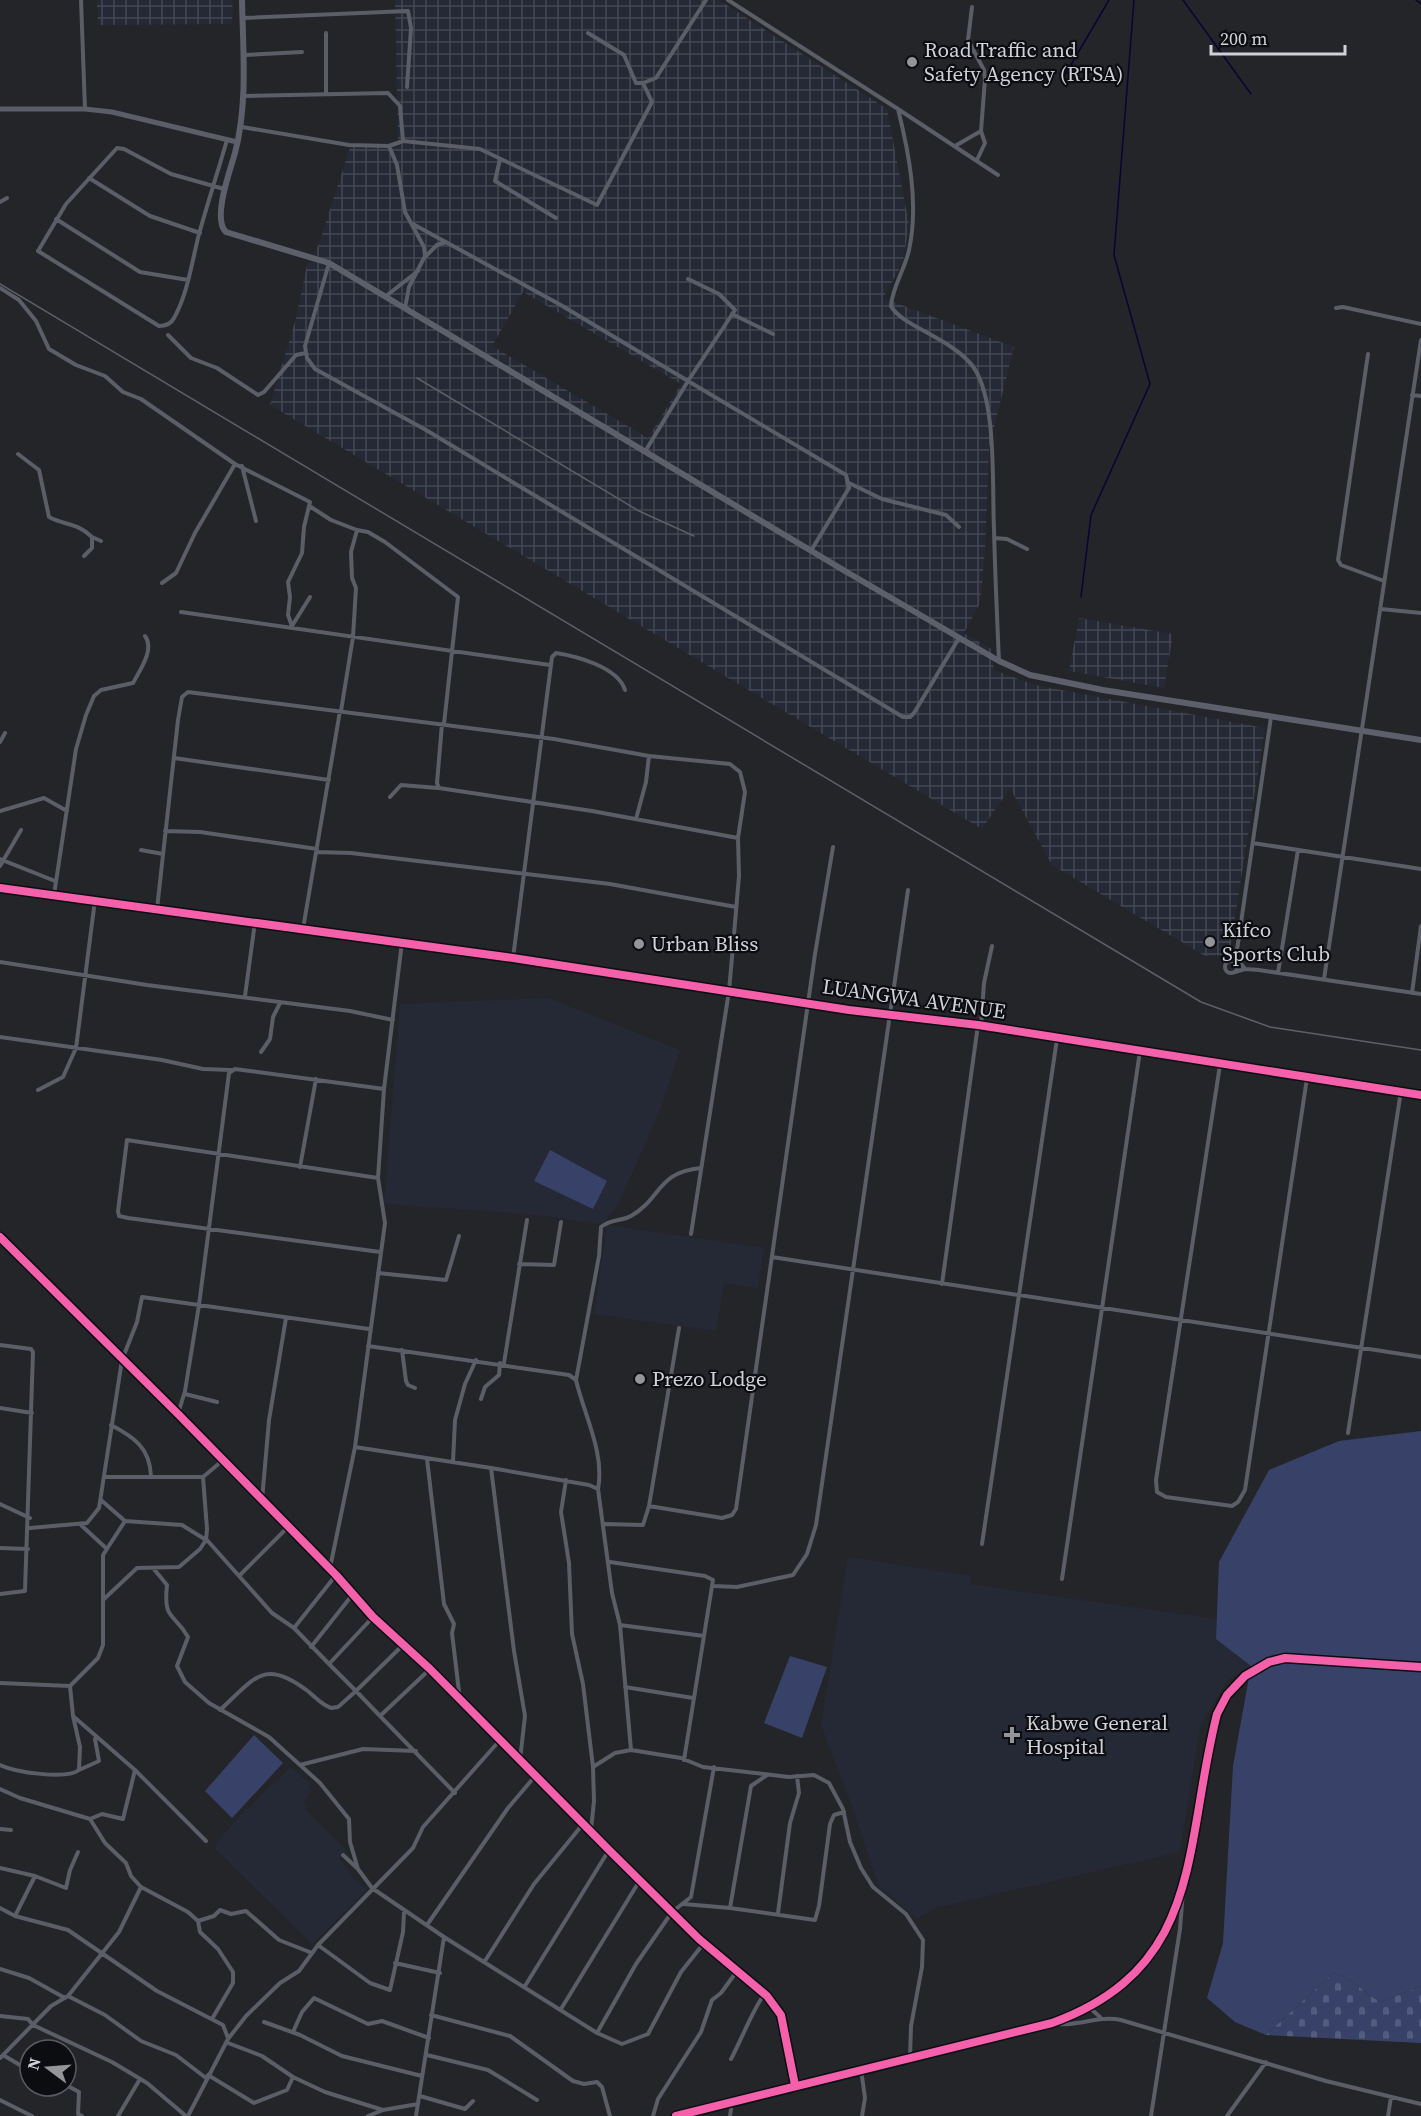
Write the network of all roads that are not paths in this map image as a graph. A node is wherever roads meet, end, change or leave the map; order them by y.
1 (81, 0) edge
2 (242, 0) edge
3 (706, 0) edge
4 (728, 0) edge
5 (972, 7) dead end
6 (242, 18) junction
7 (326, 33) dead end
8 (588, 33) dead end
9 (302, 52) dead end
10 (243, 55) junction
11 (643, 83) junction
12 (407, 87) dead end
13 (326, 94) junction
14 (244, 96) junction
15 (0, 109) edge
16 (85, 109) junction
17 (898, 109) junction
18 (242, 127) junction
19 (981, 131) junction
20 (227, 140) junction
21 (403, 141) junction
22 (237, 142) junction
23 (389, 146) junction
24 (955, 146) junction
25 (500, 159) junction
26 (977, 160) junction
27 (998, 175) dead end
28 (89, 178) junction
29 (214, 185) junction
30 (225, 190) junction
31 (7, 198) dead end
32 (0, 202) edge
33 (556, 218) dead end
34 (56, 219) junction
35 (411, 223) junction
36 (200, 233) junction
37 (448, 242) junction
38 (425, 256) junction
39 (329, 263) junction
40 (418, 271) junction
41 (688, 279) dead end
42 (188, 280) junction
43 (0, 288) edge
44 (386, 296) junction
45 (405, 308) junction
46 (1336, 309) dead end
47 (732, 314) junction
48 (1421, 324) edge
49 (773, 334) dead end
50 (168, 335) dead end
51 (1421, 340) edge
52 (306, 353) junction
53 (1368, 354) dead end
54 (688, 381) junction
55 (1412, 395) junction
56 (1421, 396) edge
57 (646, 450) junction
58 (18, 454) dead end
59 (235, 464) junction
60 (242, 465) junction
61 (849, 483) junction
62 (311, 507) junction
63 (256, 521) dead end
64 (959, 527) dead end
65 (357, 530) junction
66 (92, 537) junction
67 (994, 538) junction
68 (101, 541) dead end
69 (812, 549) junction
70 (1027, 549) dead end
71 (84, 556) dead end
72 (1384, 581) junction
73 (162, 583) dead end
74 (310, 597) dead end
75 (1381, 609) junction
76 (181, 612) dead end
77 (1421, 613) edge
78 (292, 626) junction
79 (145, 636) dead end
80 (353, 637) junction
81 (959, 637) junction
82 (452, 651) junction
83 (999, 661) junction
84 (550, 665) junction
85 (625, 690) dead end
86 (341, 711) junction
87 (1271, 716) junction
88 (443, 724) junction
89 (1361, 730) junction
90 (5, 733) dead end
91 (540, 737) junction
92 (1421, 740) edge
93 (0, 742) edge
94 (649, 756) junction
95 (174, 758) junction
96 (329, 780) junction
97 (439, 788) junction
98 (390, 797) dead end
99 (531, 802) junction
100 (0, 811) edge
101 (67, 811) junction
102 (636, 819) junction
103 (21, 830) dead end
104 (165, 831) junction
105 (738, 838) junction
106 (1253, 843) junction
107 (833, 847) dead end
108 (141, 850) dead end
109 (317, 850) junction
110 (1298, 850) junction
111 (163, 854) junction
112 (1343, 856) junction
113 (2, 860) edge
114 (0, 866) edge
115 (1421, 869) edge
116 (524, 875) junction
117 (55, 881) junction
118 (0, 888) edge
119 (908, 890) dead end
120 (54, 895) junction
121 (95, 900) junction
122 (736, 907) junction
123 (157, 909) junction
124 (255, 922) junction
125 (1421, 926) edge
126 (303, 929) junction
127 (402, 942) junction
128 (992, 946) dead end
129 (513, 958) junction
130 (1233, 960) junction
131 (0, 962) edge
132 (1243, 967) junction
133 (1235, 972) junction
134 (1278, 973) junction
135 (85, 975) junction
136 (1324, 980) junction
137 (729, 991) junction
138 (1412, 993) junction
139 (1421, 994) edge
140 (245, 996) junction
141 (280, 1003) junction
142 (809, 1003) junction
143 (890, 1015) junction
144 (393, 1020) junction
145 (980, 1025) junction
146 (0, 1037) edge
147 (1057, 1039) junction
148 (76, 1048) junction
149 (1140, 1051) junction
150 (261, 1052) dead end
151 (1220, 1065) junction
152 (231, 1070) junction
153 (1307, 1078) junction
154 (316, 1079) junction
155 (384, 1089) junction
156 (38, 1090) dead end
157 (1401, 1091) junction
158 (1421, 1095) edge
159 (219, 1154) junction
160 (300, 1167) junction
161 (701, 1168) junction
162 (378, 1178) junction
163 (527, 1220) dead end
164 (561, 1222) dead end
165 (210, 1230) junction
166 (691, 1234) dead end
167 (459, 1236) dead end
168 (0, 1237) edge
169 (380, 1252) junction
170 (772, 1257) junction
171 (519, 1264) junction
172 (852, 1270) junction
173 (378, 1273) junction
174 (942, 1284) junction
175 (1019, 1295) junction
176 (199, 1305) junction
177 (1100, 1309) junction
178 (286, 1318) junction
179 (1182, 1322) junction
180 (369, 1329) junction
181 (679, 1329) dead end
182 (1269, 1335) junction
183 (0, 1345) edge
184 (368, 1346) junction
185 (1362, 1349) junction
186 (402, 1350) junction
187 (1421, 1357) edge
188 (122, 1360) junction
189 (476, 1360) junction
190 (502, 1363) junction
191 (576, 1380) junction
192 (415, 1388) dead end
193 (185, 1394) junction
194 (481, 1400) dead end
195 (217, 1401) dead end
196 (0, 1408) edge
197 (32, 1413) junction
198 (178, 1414) junction
199 (111, 1425) junction
200 (1348, 1433) dead end
201 (355, 1447) junction
202 (427, 1459) junction
203 (222, 1461) junction
204 (453, 1462) junction
205 (491, 1468) junction
206 (151, 1476) junction
207 (104, 1477) junction
208 (203, 1477) junction
209 (566, 1480) junction
210 (598, 1489) junction
211 (101, 1500) junction
212 (262, 1501) junction
213 (0, 1504) edge
214 (649, 1506) junction
215 (30, 1518) junction
216 (125, 1521) junction
217 (81, 1524) junction
218 (605, 1524) junction
219 (288, 1527) junction
220 (30, 1528) junction
221 (206, 1539) junction
222 (982, 1544) dead end
223 (0, 1548) edge
224 (28, 1549) junction
225 (107, 1549) junction
226 (610, 1562) junction
227 (153, 1568) junction
228 (330, 1569) junction
229 (336, 1575) junction
230 (239, 1576) junction
231 (1062, 1579) dead end
232 (714, 1586) junction
233 (0, 1594) edge
234 (353, 1594) junction
235 (103, 1600) junction
236 (373, 1617) junction
237 (620, 1625) junction
238 (294, 1628) junction
239 (704, 1636) junction
240 (404, 1644) junction
241 (311, 1647) junction
242 (329, 1664) junction
243 (1421, 1666) edge
244 (430, 1669) junction
245 (0, 1683) edge
246 (70, 1686) junction
247 (625, 1687) junction
248 (356, 1690) junction
249 (693, 1698) junction
250 (460, 1700) junction
251 (220, 1710) junction
252 (73, 1716) junction
253 (380, 1716) junction
254 (95, 1738) junction
255 (500, 1740) junction
256 (631, 1750) junction
257 (416, 1751) junction
258 (520, 1760) junction
259 (684, 1760) junction
260 (0, 1765) edge
261 (300, 1765) junction
262 (593, 1767) junction
263 (714, 1767) junction
264 (79, 1770) junction
265 (135, 1770) junction
266 (769, 1774) junction
267 (536, 1775) junction
268 (796, 1776) junction
269 (0, 1789) edge
270 (456, 1793) junction
271 (844, 1812) junction
272 (90, 1819) junction
273 (583, 1824) junction
274 (0, 1829) edge
275 (11, 1830) dead end
276 (590, 1831) junction
277 (206, 1842) dead end
278 (609, 1850) junction
279 (78, 1852) dead end
280 (343, 1855) dead end
281 (0, 1868) edge
282 (358, 1869) junction
283 (34, 1876) junction
284 (640, 1880) junction
285 (1183, 1886) junction
286 (141, 1887) junction
287 (372, 1888) junction
288 (683, 1903) junction
289 (0, 1908) edge
290 (730, 1908) junction
291 (404, 1912) junction
292 (672, 1912) junction
293 (778, 1913) junction
294 (15, 1916) junction
295 (198, 1922) junction
296 (427, 1925) junction
297 (444, 1937) junction
298 (704, 1943) junction
299 (318, 1945) junction
300 (101, 1953) junction
301 (312, 1953) junction
302 (485, 1961) junction
303 (396, 1963) junction
304 (0, 1969) edge
305 (738, 1971) junction
306 (440, 1973) junction
307 (525, 1986) junction
308 (765, 1994) junction
309 (67, 1997) junction
310 (1090, 2008) junction
311 (561, 2009) junction
312 (431, 2015) junction
313 (0, 2016) edge
314 (1100, 2018) junction
315 (212, 2019) junction
316 (264, 2022) dead end
317 (1052, 2023) junction
318 (33, 2025) junction
319 (1165, 2031) junction
320 (293, 2032) junction
321 (597, 2033) junction
322 (429, 2038) junction
323 (228, 2041) junction
324 (427, 2055) junction
325 (1, 2057) edge
326 (910, 2057) junction
327 (731, 2059) dead end
328 (1266, 2062) junction
329 (18, 2065) edge
330 (861, 2069) junction
331 (207, 2076) junction
332 (422, 2076) junction
333 (293, 2077) junction
334 (140, 2079) junction
335 (795, 2085) junction
336 (78, 2091) edge
337 (420, 2096) junction
338 (1390, 2097) junction
339 (0, 2100) edge
340 (537, 2100) dead end
341 (732, 2101) junction
342 (473, 2102) dead end
343 (418, 2104) junction
344 (1421, 2104) edge
345 (383, 2110) junction
346 (32, 2116) edge
347 (82, 2116) edge
348 (118, 2116) edge
349 (187, 2116) edge
350 (368, 2116) edge
351 (416, 2116) edge
352 (610, 2116) edge
353 (652, 2116) edge
354 (676, 2116) edge
355 (730, 2116) edge
356 (862, 2116) edge
357 (1151, 2116) edge
358 (1227, 2116) edge
359 (1388, 2116) edge

1 - 16 street
2 - 6 main road
3 - 11 street
4 - 17 street
5 - 19 street
6 - 10 main road
6 - 12 street
7 - 13 street
8 - 11 street
9 - 10 street
10 - 14 main road
11 - 25 street
13 - 14 street
13 - 21 street
14 - 18 main road
15 - 16 street
16 - 20 street
17 - 24 street
17 - 67 street
18 - 22 main road
18 - 23 street
19 - 24 street
19 - 26 street
20 - 22 street
20 - 29 street
21 - 23 street
21 - 25 street
22 - 30 main road
23 - 35 street
24 - 26 street
25 - 33 street
26 - 27 street
28 - 29 street
28 - 34 street
28 - 36 street
29 - 30 street
29 - 36 street
30 - 39 main road
31 - 32 street
34 - 42 street
34 - 42 street
35 - 37 street
35 - 38 street
36 - 42 street
37 - 38 street
37 - 54 street
38 - 40 street
39 - 44 main road
39 - 52 street
40 - 44 street
40 - 45 street
41 - 47 street
43 - 59 street
44 - 45 main road
45 - 57 main road
46 - 48 street
47 - 49 street
47 - 54 street
50 - 52 street
51 - 55 street
52 - 81 street
53 - 72 street
54 - 57 street
54 - 61 street
55 - 56 street
55 - 72 street
57 - 69 main road
58 - 66 street
59 - 60 street
59 - 73 street
60 - 62 street
60 - 63 street
61 - 64 street
61 - 69 street
62 - 65 street
62 - 78 street
65 - 80 street
65 - 82 street
66 - 68 street
66 - 71 street
67 - 70 street
67 - 83 street
69 - 81 main road
72 - 75 street
74 - 78 street
75 - 77 street
75 - 89 street
76 - 78 street
78 - 80 street
79 - 101 street
80 - 82 street
80 - 86 street
81 - 83 main road
82 - 84 street
82 - 88 street
83 - 87 main road
84 - 85 street
84 - 91 street
86 - 88 street
86 - 95 street
86 - 96 street
87 - 89 main road
87 - 106 street
88 - 91 street
88 - 97 street
89 - 92 main road
89 - 112 street
90 - 93 street
91 - 94 street
91 - 99 street
94 - 102 street
94 - 105 street
95 - 96 street
95 - 104 street
96 - 109 street
97 - 98 street
97 - 99 street
99 - 102 street
99 - 116 street
100 - 101 street
101 - 117 street
102 - 105 street
103 - 113 street
104 - 109 street
104 - 111 street
105 - 122 street
106 - 110 street
106 - 130 street
107 - 142 street
108 - 111 street
109 - 116 street
109 - 126 street
110 - 112 street
110 - 134 street
111 - 123 street
112 - 115 street
112 - 136 street
113 - 114 street
113 - 117 street
116 - 122 street
116 - 129 street
117 - 120 street
118 - 120 street, LUANGWA AVENUE
119 - 143 street
120 - 121 street, LUANGWA AVENUE
121 - 123 street, LUANGWA AVENUE
121 - 135 street
122 - 137 street
123 - 124 street, LUANGWA AVENUE
124 - 126 street, LUANGWA AVENUE
124 - 140 street
125 - 138 street
126 - 127 street, LUANGWA AVENUE
127 - 129 street, LUANGWA AVENUE
127 - 144 street
128 - 145 street
129 - 137 street, LUANGWA AVENUE
130 - 132 street
130 - 133 street
130 - 133 street
131 - 135 street
132 - 133 street
132 - 134 street
134 - 136 street
135 - 140 street
135 - 148 street
136 - 138 street
137 - 142 street, LUANGWA AVENUE
137 - 161 street
138 - 139 street
140 - 141 street
141 - 144 street
141 - 150 street
142 - 143 street, LUANGWA AVENUE
142 - 170 street
143 - 145 street, LUANGWA AVENUE
143 - 172 street
144 - 155 street
145 - 147 street, LUANGWA AVENUE
145 - 174 street
146 - 148 street
147 - 149 street, LUANGWA AVENUE
147 - 175 street
148 - 152 street
148 - 156 street
149 - 151 street, LUANGWA AVENUE
149 - 177 street
151 - 153 street, LUANGWA AVENUE
151 - 179 street
152 - 154 street
152 - 159 street
153 - 157 street, LUANGWA AVENUE
153 - 182 street
154 - 155 street
154 - 160 street
155 - 162 street
157 - 158 street, LUANGWA AVENUE
157 - 185 street
159 - 160 street
159 - 165 street
159 - 165 street
160 - 162 street
161 - 166 street
161 - 191 street
162 - 169 street
163 - 171 street
164 - 171 street
165 - 169 street
165 - 176 street
167 - 173 street
168 - 188 street
169 - 173 street
170 - 172 street
170 - 214 street
171 - 190 street
172 - 174 street
172 - 232 street
173 - 180 street
174 - 175 street
175 - 177 street
175 - 222 street
176 - 178 street
176 - 188 street
176 - 193 street
177 - 179 street
177 - 231 street
178 - 180 street
178 - 212 street
179 - 182 street
179 - 182 street
180 - 184 street
181 - 214 street
182 - 185 street
183 - 197 street
184 - 186 street
184 - 201 street
185 - 187 street
185 - 200 street
186 - 189 street
186 - 192 street
188 - 198 street
188 - 199 street
189 - 190 street
189 - 204 street
190 - 191 street
190 - 194 street
191 - 210 street
193 - 195 street
193 - 198 street
196 - 197 street
197 - 215 street
198 - 203 street
199 - 206 street
199 - 207 street
201 - 202 street
201 - 228 street
202 - 204 street
202 - 250 street
203 - 208 street
203 - 212 street
204 - 205 street
205 - 209 street
205 - 258 street
206 - 207 street
206 - 208 street
207 - 211 street
208 - 221 street
209 - 210 street
209 - 262 street
210 - 218 street
211 - 216 street
211 - 217 street
212 - 219 street
213 - 215 street
214 - 218 street
215 - 220 street
216 - 221 street
216 - 225 street
217 - 220 street
217 - 225 street
218 - 226 street
219 - 228 street
219 - 230 street
220 - 224 street
221 - 227 street
221 - 230 street
223 - 224 street
224 - 233 street
225 - 235 street
226 - 232 street
226 - 237 street
227 - 235 street
227 - 251 street
228 - 229 street
229 - 234 street
229 - 238 street
230 - 238 street
232 - 239 street
234 - 236 street
234 - 241 street
235 - 246 street
236 - 240 street
236 - 242 street
237 - 239 street
237 - 247 street
238 - 241 street
239 - 249 street
240 - 244 street
240 - 248 street
241 - 242 street
242 - 248 street
243 - 285 street
244 - 250 street
244 - 253 street
245 - 246 street
246 - 252 street
247 - 249 street
247 - 256 street
248 - 251 street
248 - 253 street
249 - 259 street
250 - 255 street
251 - 261 street
252 - 254 street
252 - 264 street
253 - 257 street
254 - 264 street
254 - 265 street
255 - 258 street
255 - 270 street
256 - 259 street
256 - 262 street
257 - 261 street
257 - 270 street
258 - 267 street
259 - 263 street
260 - 264 street
261 - 282 street
262 - 276 street
263 - 266 street
263 - 288 street
265 - 272 street
265 - 277 street
266 - 268 street
266 - 290 street
267 - 273 street
267 - 296 street
268 - 271 street
268 - 293 street
269 - 272 street
270 - 287 street
271 - 293 street
271 - 326 street
272 - 286 street
273 - 276 street
273 - 302 street
274 - 275 street
276 - 278 street
278 - 284 street
278 - 307 street
279 - 283 street
280 - 282 street
281 - 283 street
282 - 287 street
283 - 294 street
284 - 292 street
284 - 311 street
285 - 310 street
285 - 319 street
286 - 295 street
286 - 300 street
287 - 291 street
287 - 299 street
288 - 290 street
288 - 292 street
289 - 294 street
290 - 293 street
291 - 296 street
291 - 303 street
292 - 298 street
292 - 321 street
294 - 300 street
295 - 301 street
295 - 315 street
296 - 297 street
297 - 302 street
297 - 306 street
298 - 305 street
298 - 321 street
299 - 301 street
299 - 303 street
300 - 309 street
300 - 315 street
301 - 323 street
302 - 307 street
303 - 306 street
304 - 309 street
305 - 308 street
305 - 353 street
306 - 312 street
307 - 311 street
308 - 327 street
308 - 335 street
309 - 318 street
309 - 331 street
310 - 314 street
310 - 317 street
311 - 321 street
312 - 322 street
312 - 352 street
313 - 318 street
314 - 317 street
314 - 319 street
315 - 323 street
316 - 320 street
317 - 326 street
318 - 325 street
318 - 334 street
319 - 328 street
319 - 357 street
320 - 322 street
320 - 332 street
322 - 324 street
323 - 331 street
323 - 333 street
324 - 332 street
324 - 340 street
325 - 329 street
326 - 330 street
328 - 338 street
328 - 358 street
330 - 335 street
330 - 356 street
331 - 333 street
331 - 349 street
332 - 337 street
333 - 345 street
334 - 348 street
334 - 349 street
335 - 341 street
336 - 347 street
337 - 342 street
337 - 343 street
338 - 344 street
338 - 359 street
339 - 346 street
341 - 354 street
341 - 355 street
343 - 345 street
343 - 351 street
345 - 350 street

